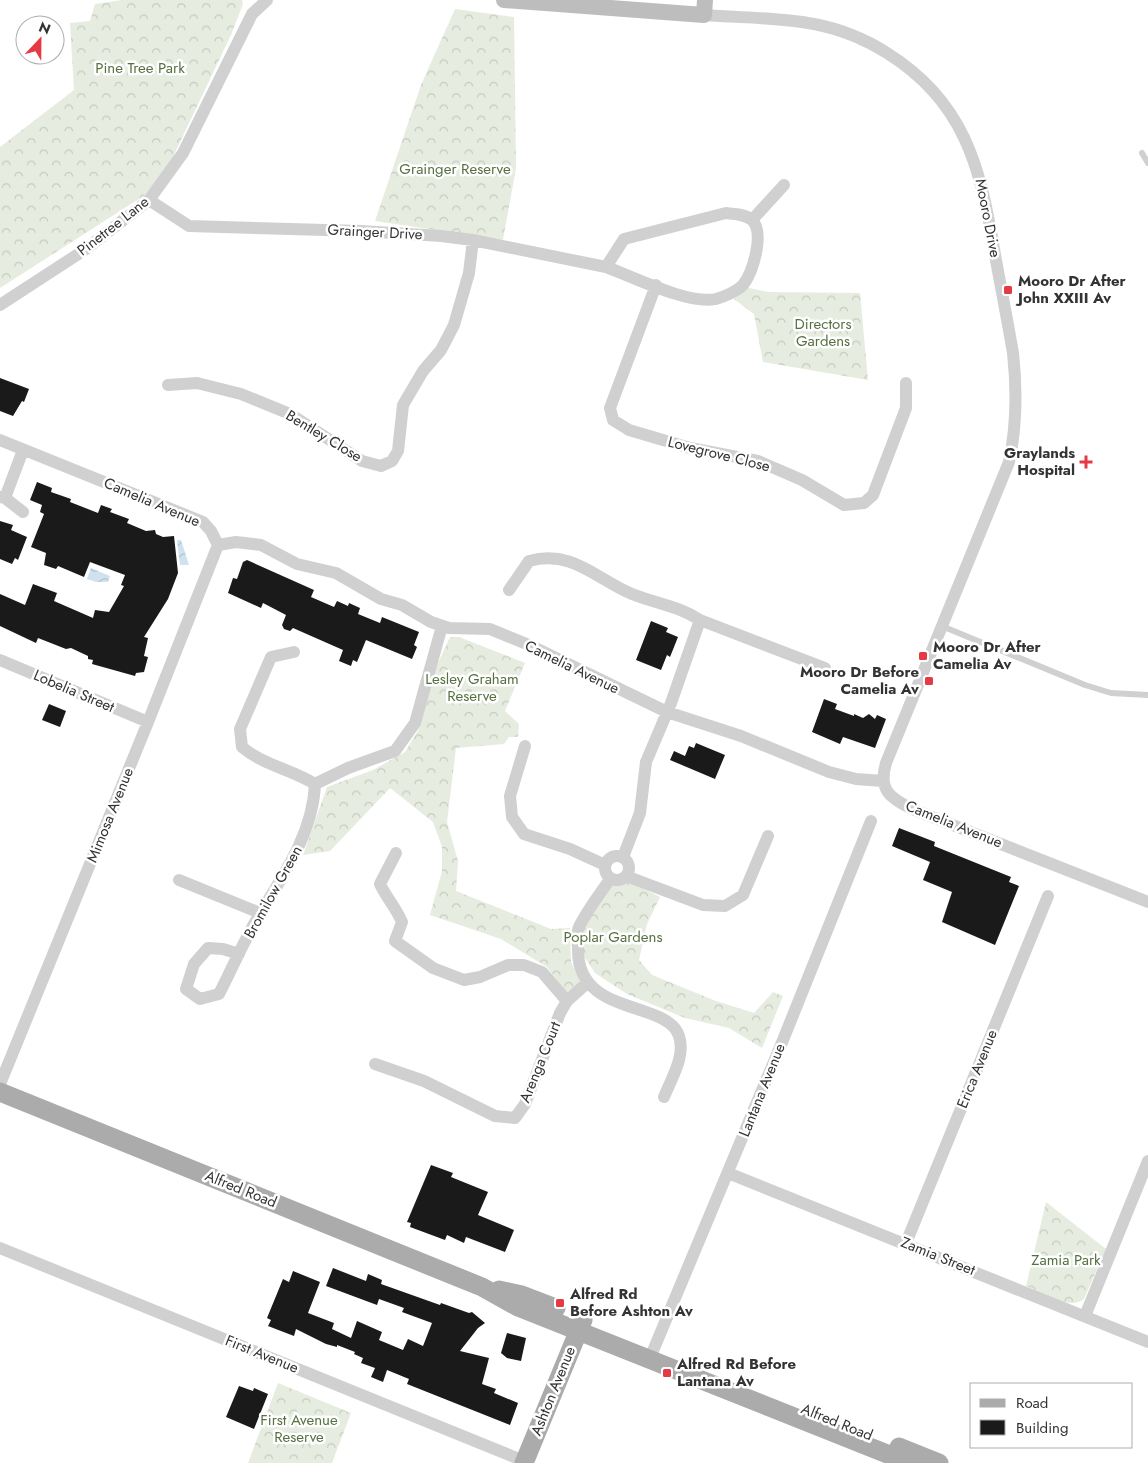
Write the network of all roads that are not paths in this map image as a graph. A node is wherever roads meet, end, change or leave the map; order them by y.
1 (251, 0) edge
2 (267, 0) edge
3 (504, 0) edge
4 (704, 8) edge
5 (252, 14) junction
6 (1142, 153) dead end
7 (1148, 163) edge
8 (784, 185) dead end
9 (149, 200) junction
10 (752, 220) junction
11 (473, 240) junction
12 (606, 267) junction
13 (656, 285) junction
14 (0, 305) edge
15 (906, 383) dead end
16 (168, 385) dead end
17 (0, 440) edge
18 (24, 450) junction
19 (2, 498) edge
20 (23, 512) dead end
21 (218, 545) junction
22 (509, 590) dead end
23 (700, 620) junction
24 (442, 626) junction
25 (944, 627) junction
26 (294, 652) dead end
27 (0, 660) edge
28 (825, 668) dead end
29 (1148, 695) edge
30 (667, 712) junction
31 (148, 722) junction
32 (525, 746) dead end
33 (883, 781) junction
34 (315, 784) junction
35 (871, 821) dead end
36 (768, 836) dead end
37 (396, 853) dead end
38 (623, 857) junction
39 (605, 865) junction
40 (626, 876) junction
41 (610, 879) junction
42 (180, 880) dead end
43 (1048, 896) dead end
44 (1148, 902) edge
45 (260, 913) junction
46 (239, 954) junction
47 (587, 984) junction
48 (567, 1001) junction
49 (375, 1064) dead end
50 (0, 1084) edge
51 (0, 1092) edge
52 (664, 1097) dead end
53 (1148, 1162) edge
54 (728, 1173) junction
55 (906, 1243) junction
56 (0, 1248) edge
57 (1086, 1316) junction
58 (581, 1324) junction
59 (1148, 1342) edge
60 (652, 1352) junction
61 (524, 1462) edge
62 (910, 1463) edge
63 (939, 1463) edge

1 - 5 street
2 - 5 street, Pinetree Lane
3 - 4 street, Mooro Drive
4 - 25 street, Mooro Drive
5 - 9 street, Pinetree Lane
6 - 7 lane
8 - 10 street
9 - 11 street, Grainger Drive
9 - 14 street, Pinetree Lane
10 - 12 street
10 - 13 street, Grainger Drive
11 - 12 street, Grainger Drive
11 - 16 street, Bentley Close
12 - 13 street, Grainger Drive
13 - 15 street, Lovegrove Close
17 - 18 street, Camelia Avenue
18 - 19 street
18 - 21 street, Camelia Avenue
19 - 20 street
21 - 24 street, Camelia Avenue
21 - 31 street, Mimosa Avenue
22 - 23 street
23 - 28 street
23 - 30 street
24 - 30 street, Camelia Avenue
24 - 34 street
25 - 29 lane
25 - 33 street, Mooro Drive
26 - 34 street
27 - 31 street, Lobelia Street
30 - 33 street, Camelia Avenue
30 - 38 street
31 - 50 street, Mimosa Avenue
32 - 39 street
33 - 44 street, Camelia Avenue
34 - 45 street, Bromilow Green
35 - 54 street, Lantana Avenue
36 - 40 street
37 - 48 street
38 - 39 street
38 - 40 street
39 - 41 street
40 - 41 street
41 - 47 street
42 - 45 street
43 - 55 street, Erica Avenue
45 - 46 street, Bromilow Green
46 - 46 street, Bromilow Green
47 - 48 street, Arenga Court
47 - 52 street
48 - 49 street, Arenga Court
51 - 58 main road, Alfred Road
53 - 57 street
54 - 55 street, Zamia Street
54 - 60 street, Lantana Avenue
55 - 57 street, Zamia Street
56 - 61 street, First Avenue
57 - 59 street, Zamia Street
58 - 60 main road, Alfred Road
58 - 61 main road, Ashton Avenue
60 - 62 main road, Alfred Road
60 - 63 main road, Alfred Road

